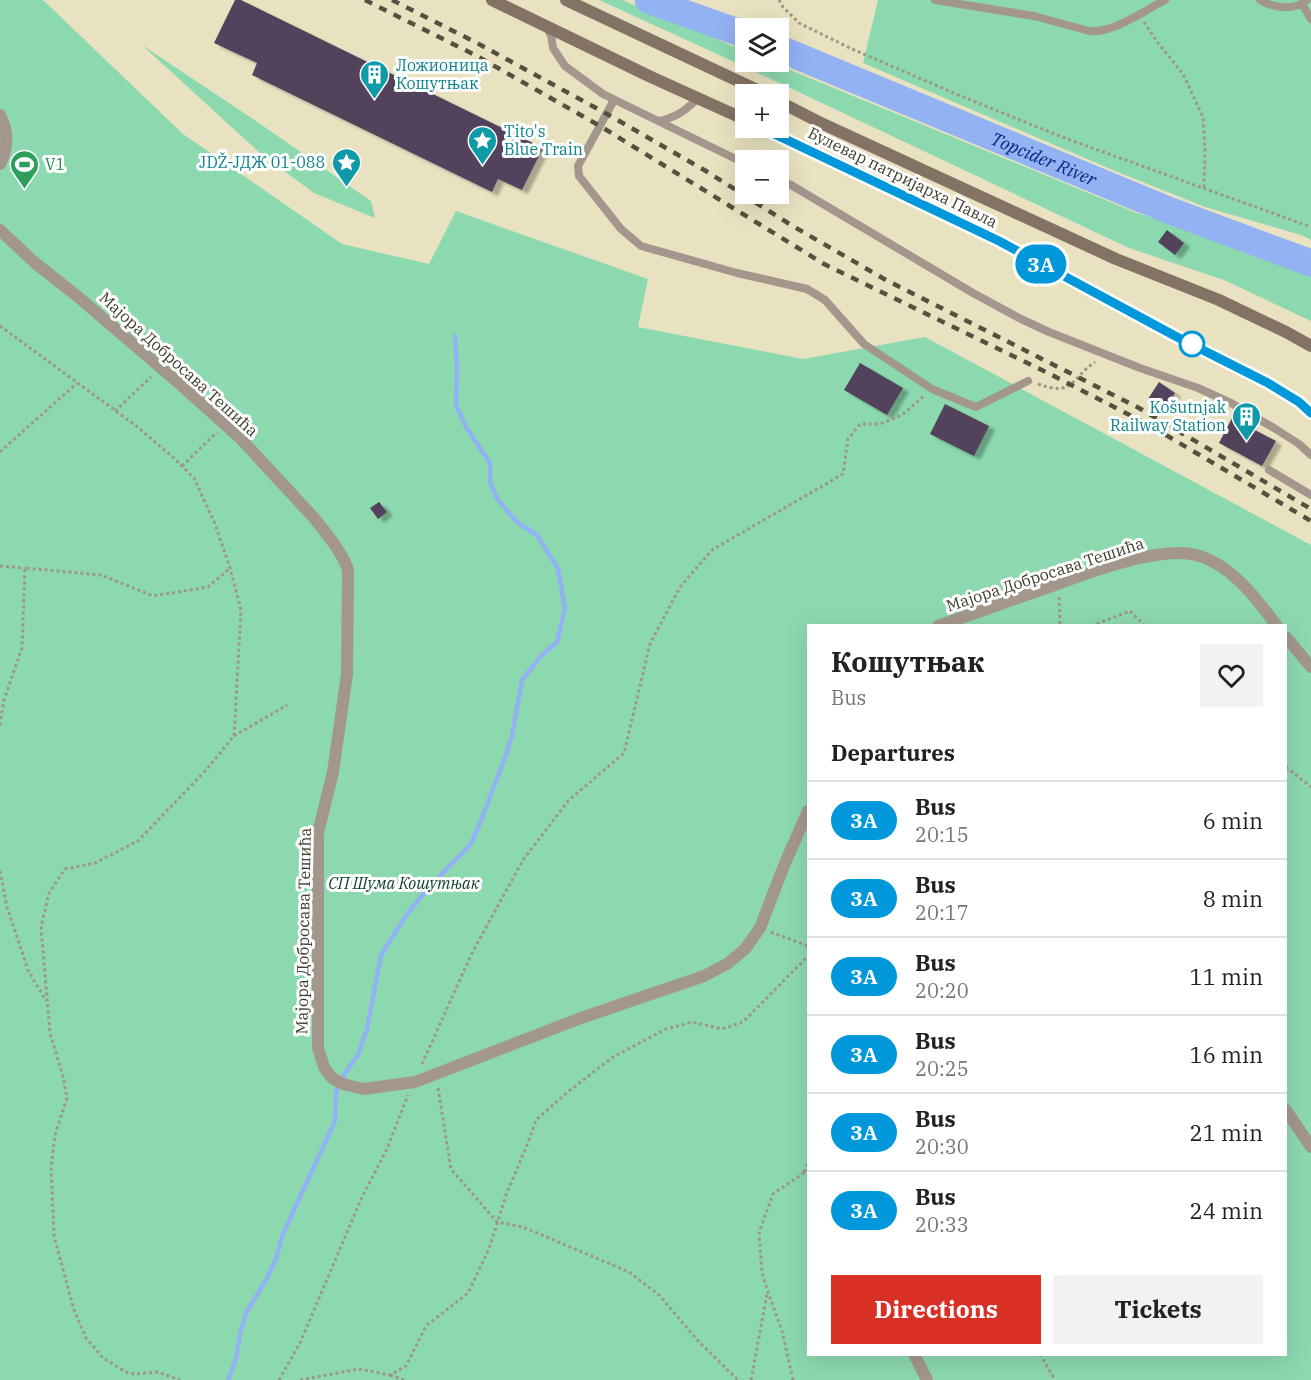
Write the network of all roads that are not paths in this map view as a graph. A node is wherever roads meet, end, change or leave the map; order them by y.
1 (492, 0) edge
2 (566, 0) edge
3 (935, 0) edge
4 (1165, 0) edge
5 (1260, 0) edge
6 (1305, 2) edge
7 (1311, 19) edge
8 (546, 26) junction
9 (745, 84) edge
10 (698, 98) junction
11 (614, 100) junction
12 (789, 106) edge
13 (0, 115) edge
14 (735, 115) edge
15 (659, 121) junction
16 (783, 138) edge
17 (735, 159) edge
18 (0, 164) edge
19 (789, 184) edge
20 (0, 230) edge
21 (1286, 332) junction
22 (1311, 335) edge
23 (1311, 346) edge
24 (1028, 381) road end
25 (1305, 404) edge
26 (1311, 413) edge
27 (1311, 455) edge
28 (1269, 470) dead end
29 (1311, 495) edge
30 (944, 624) edge
31 (1275, 624) edge
32 (1287, 638) edge
33 (1311, 667) edge
34 (807, 813) edge
35 (1287, 1111) edge
36 (1311, 1147) edge
37 (915, 1356) edge
38 (927, 1380) edge

1 - 8 main road
2 - 9 main road
3 - 4 lane
5 - 6 lane
6 - 7 lane
8 - 10 main road
8 - 11 lane
10 - 14 main road
10 - 15 lane
11 - 15 lane
11 - 24 lane
12 - 21 main road, Булевар патријарха Павла
13 - 18 street
15 - 17 lane
16 - 25 main road, Булевар патријарха Павла
19 - 27 lane
20 - 34 street, Мајора Добросава Тешића
21 - 22 main road
21 - 23 main road, Булевар патријарха Павла
25 - 26 main road, Булевар патријарха Павла
28 - 29 lane
30 - 31 street, Мајора Добросава Тешића
32 - 33 street
35 - 36 street
37 - 38 street

